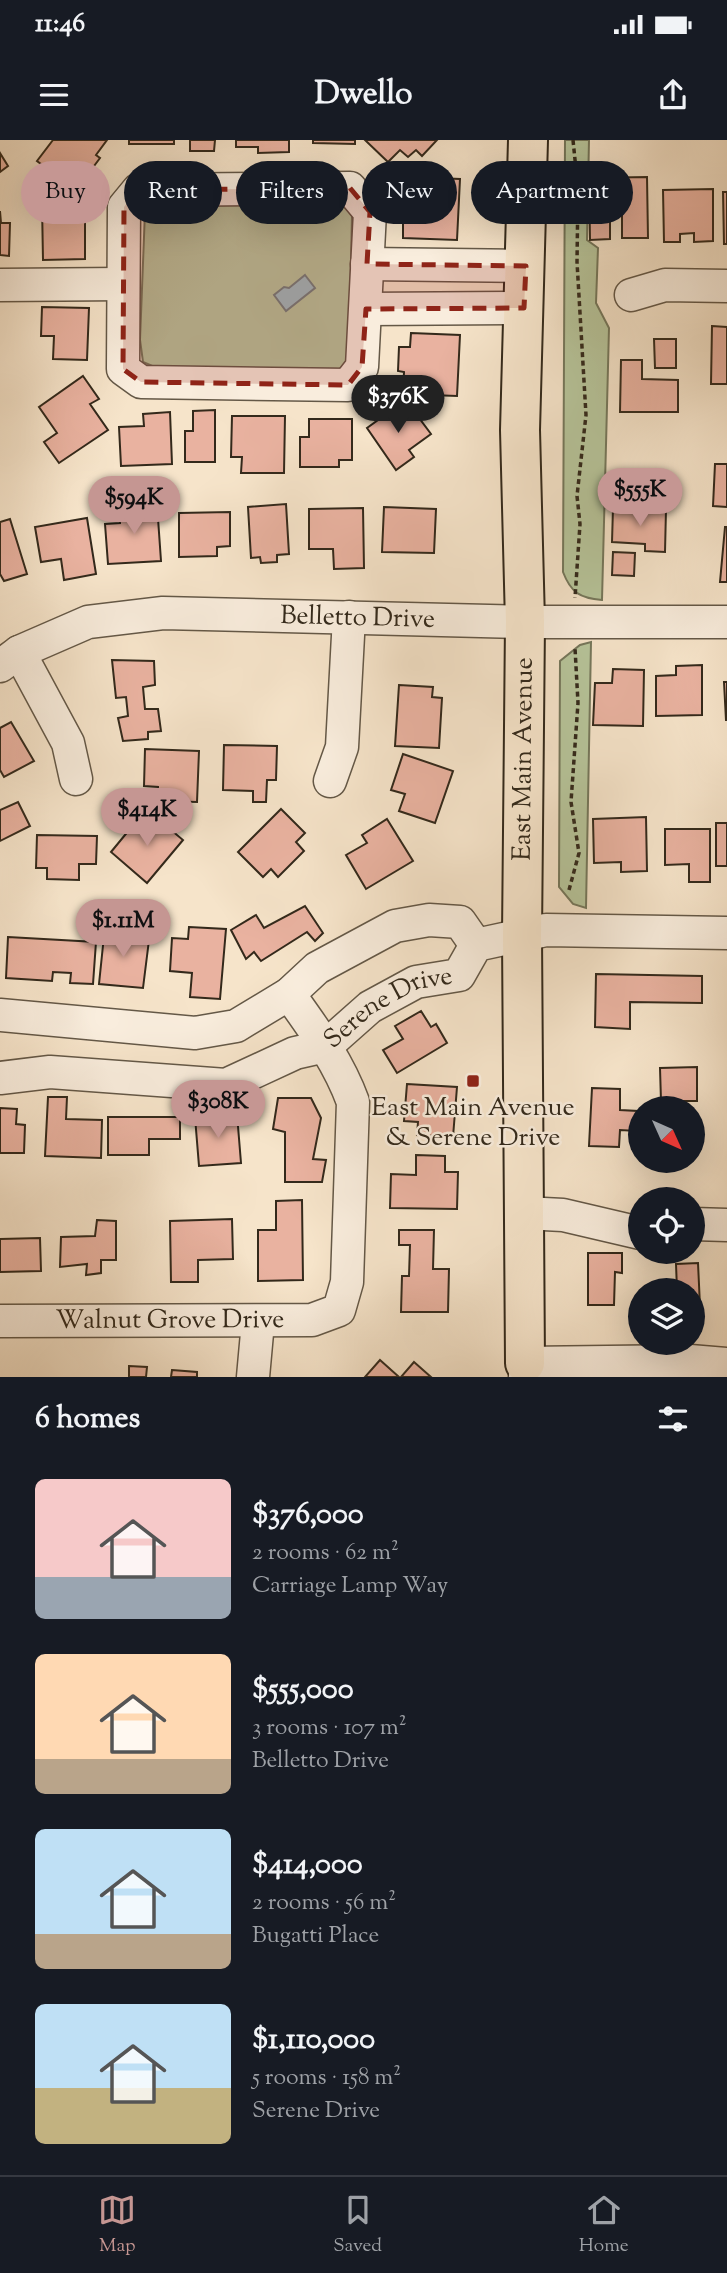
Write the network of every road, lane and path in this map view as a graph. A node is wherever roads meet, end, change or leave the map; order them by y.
1 (528, 140) edge
2 (573, 140) edge
3 (367, 264) junction
4 (526, 266) junction
5 (123, 284) junction
6 (0, 285) edge
7 (727, 286) edge
8 (631, 295) dead end
9 (524, 308) junction
10 (366, 309) junction
11 (349, 617) junction
12 (525, 622) junction
13 (574, 622) junction
14 (727, 622) edge
15 (10, 659) edge
16 (76, 779) dead end
17 (330, 781) dead end
18 (569, 890) dead end
19 (727, 933) edge
20 (522, 936) junction
21 (476, 945) junction
22 (289, 994) junction
23 (0, 1014) edge
24 (326, 1046) junction
25 (0, 1077) edge
26 (524, 1213) junction
27 (705, 1224) edge
28 (727, 1225) edge
29 (628, 1230) edge
30 (0, 1321) edge
31 (258, 1322) junction
32 (727, 1364) edge
33 (525, 1370) edge
34 (253, 1377) edge

1 - 4 main road, East Main Avenue
2 - 13 path
3 - 4 street
3 - 5 street
3 - 10 street
4 - 9 main road, East Main Avenue
5 - 6 street
5 - 10 street
7 - 8 street
9 - 10 street
9 - 12 main road, East Main Avenue
11 - 12 street, Belletto Drive
11 - 15 street, Belletto Drive
11 - 17 street
12 - 13 street, Belletto Drive
12 - 20 main road, East Main Avenue
13 - 14 street, Belletto Drive
13 - 18 path
15 - 16 street
19 - 20 street, Serene Drive
20 - 21 street, Serene Drive
20 - 26 main road, East Main Avenue
21 - 22 street, Serene Drive
21 - 24 street, Serene Drive
22 - 23 street, Serene Drive
22 - 24 street
24 - 25 street, Serene Drive
24 - 31 street, Walnut Grove Drive
26 - 29 street
26 - 33 main road, East Main Avenue
27 - 28 street
30 - 31 street, Walnut Grove Drive
31 - 34 street
32 - 33 street

